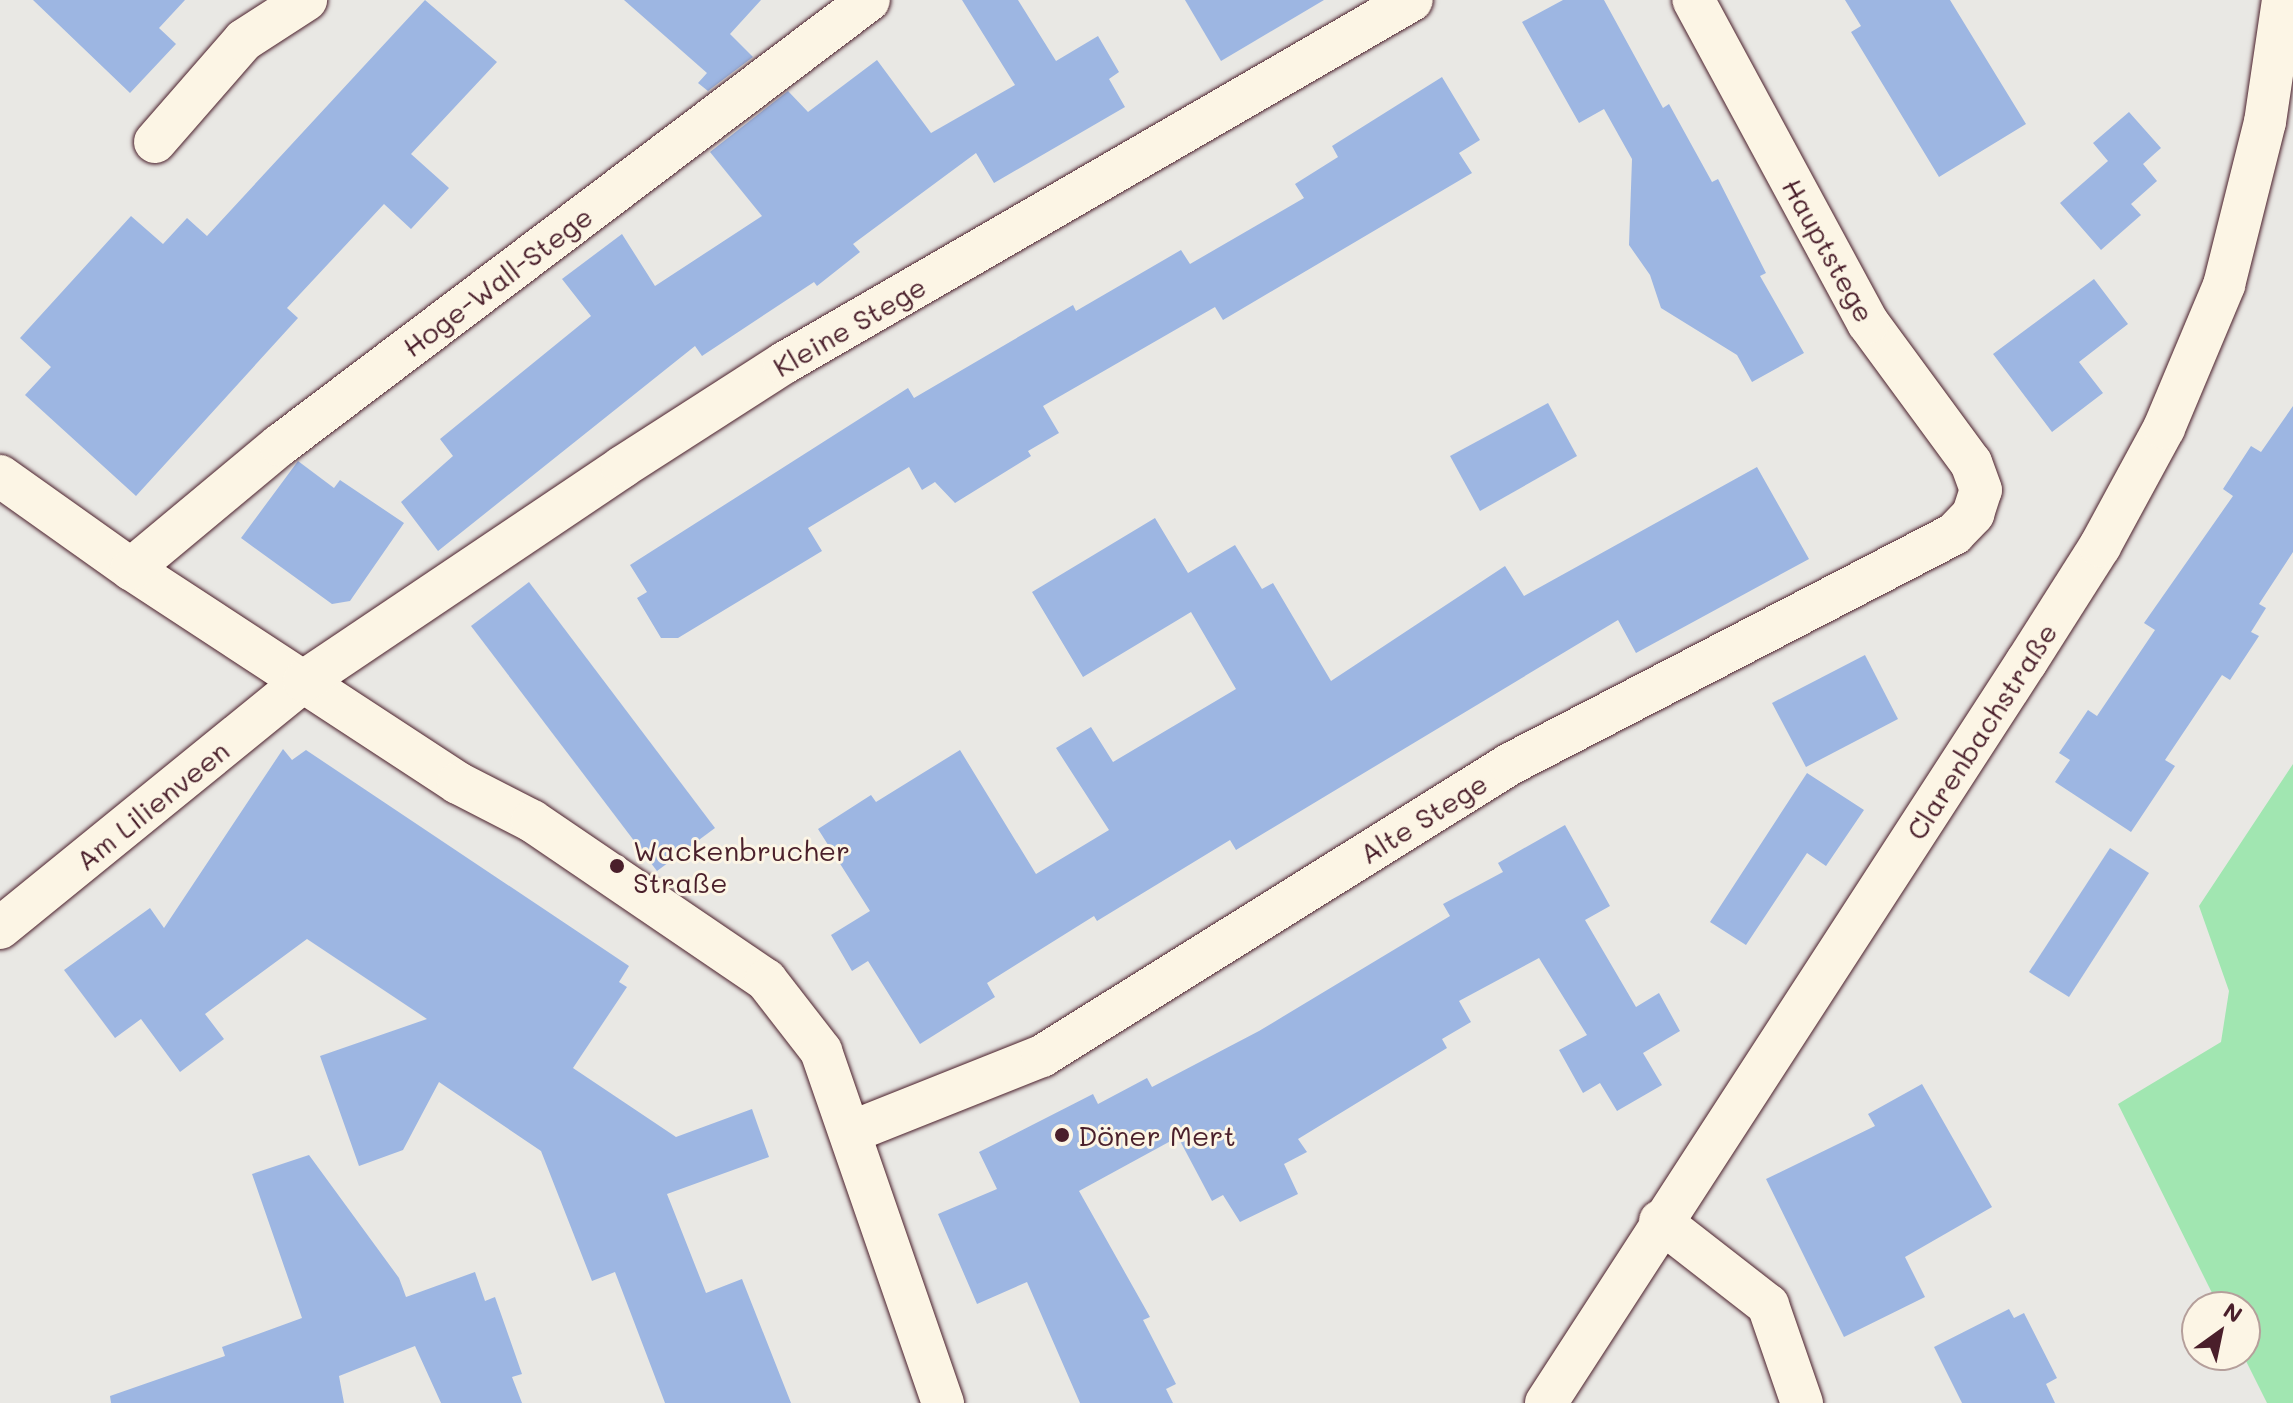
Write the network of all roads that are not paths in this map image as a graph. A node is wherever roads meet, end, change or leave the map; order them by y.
1 (1412, 0) edge
2 (1693, 0) edge
3 (2283, 0) edge
4 (299, 2) edge
5 (855, 4) edge
6 (155, 142) dead end
7 (0, 476) edge
8 (1981, 490) joint
9 (131, 569) junction
10 (304, 681) junction
11 (0, 928) edge
12 (851, 1132) junction
13 (1660, 1221) junction
14 (943, 1403) edge
15 (1546, 1403) edge
16 (1802, 1403) edge

1 - 10 street, Kleine Stege
2 - 8 street, Hauptstege
3 - 13 street, Clarenbachstraße
4 - 6 street
5 - 9 street, Hoge-Wall-Stege
7 - 9 street
8 - 12 street, Alte Stege
9 - 10 street
10 - 11 street, Am Lilienveen
10 - 12 street
12 - 14 street
13 - 15 street, Clarenbachstraße
13 - 16 street

